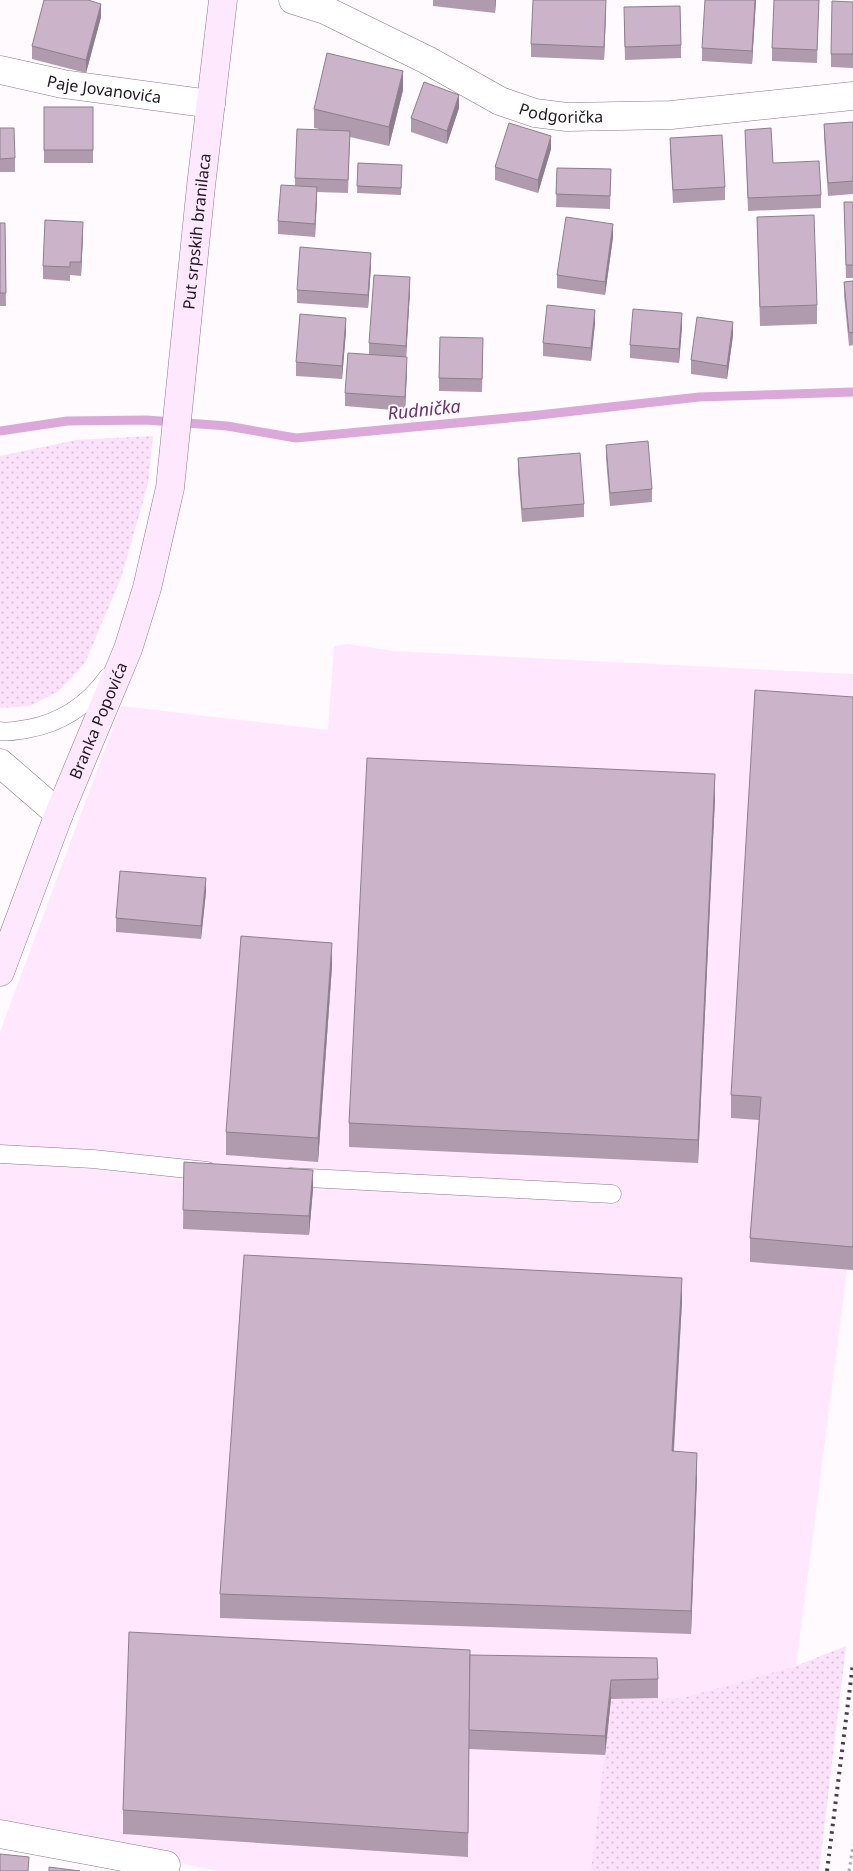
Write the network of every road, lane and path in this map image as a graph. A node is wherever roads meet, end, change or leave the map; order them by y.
1 (223, 0) edge
2 (293, 0) edge
3 (0, 70) edge
4 (853, 96) edge
5 (211, 104) junction
6 (172, 462) joint
7 (128, 648) junction
8 (0, 731) edge
9 (0, 763) edge
10 (59, 814) junction
11 (0, 972) edge
12 (0, 1154) edge
13 (223, 1172) edge
14 (272, 1176) edge
15 (612, 1194) dead end
16 (0, 1834) edge
17 (853, 1845) edge
18 (166, 1865) dead end
19 (849, 1871) edge

1 - 5 main road, Put srpskih branilaca
2 - 4 street, Podgorička
3 - 5 street, Paje Jovanovića
5 - 6 main road, Put srpskih branilaca
6 - 7 main road, Branka Popovića
7 - 8 lane
7 - 10 main road, Branka Popovića
9 - 10 street
10 - 11 main road, Branka Popovića
12 - 13 lane
14 - 15 lane
16 - 18 street
17 - 19 path

